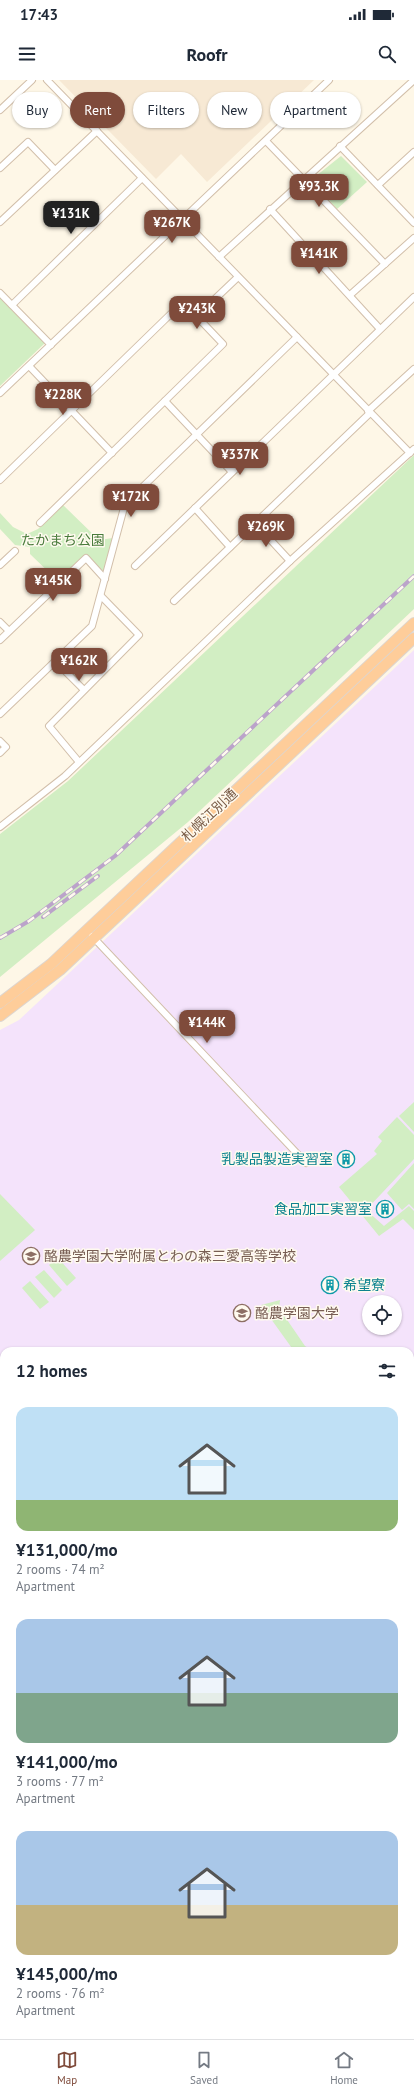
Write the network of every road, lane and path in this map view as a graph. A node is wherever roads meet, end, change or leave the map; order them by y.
1 (32, 80) edge
2 (47, 80) edge
3 (329, 80) edge
4 (414, 80) edge
5 (0, 110) edge
6 (97, 132) junction
7 (266, 141) junction
8 (340, 146) junction
9 (414, 152) edge
10 (0, 168) edge
11 (55, 170) junction
12 (142, 178) junction
13 (304, 179) junction
14 (378, 185) junction
15 (270, 209) junction
16 (183, 221) junction
17 (0, 222) edge
18 (414, 223) edge
19 (414, 238) edge
20 (219, 257) junction
21 (384, 264) junction
22 (238, 277) junction
23 (0, 293) edge
24 (350, 295) junction
25 (414, 296) edge
26 (12, 305) junction
27 (197, 316) junction
28 (380, 329) junction
29 (297, 337) junction
30 (51, 345) junction
31 (29, 366) junction
32 (414, 369) edge
33 (332, 374) junction
34 (0, 393) edge
35 (165, 401) junction
36 (70, 410) junction
37 (369, 412) junction
38 (197, 435) junction
39 (412, 451) edge
40 (112, 454) junction
41 (232, 472) junction
42 (0, 480) edge
43 (195, 508) junction
44 (40, 523) dead end
45 (255, 523) junction
46 (230, 547) junction
47 (15, 551) dead end
48 (290, 561) junction
49 (0, 566) edge
50 (135, 566) dead end
51 (105, 579) junction
52 (101, 596) junction
53 (174, 602) dead end
54 (0, 622) edge
55 (414, 623) edge
56 (9, 632) junction
57 (414, 638) edge
58 (0, 640) edge
59 (55, 661) junction
60 (84, 690) junction
61 (0, 714) edge
62 (0, 741) edge
63 (0, 753) edge
64 (79, 762) junction
65 (0, 827) edge
66 (91, 934) junction
67 (0, 1003) edge
68 (0, 1016) edge
69 (306, 1163) dead end

1 - 5 street
2 - 6 street
3 - 7 street
4 - 8 street
6 - 11 street
6 - 12 street
7 - 13 street
7 - 16 street
8 - 13 street
8 - 14 street
9 - 14 street
10 - 11 street
11 - 17 street
12 - 16 street
12 - 26 street
13 - 15 street
13 - 21 street
14 - 18 street
15 - 20 street
15 - 24 street
16 - 20 street
16 - 30 street
19 - 21 street
20 - 22 street
21 - 24 street
22 - 27 street
22 - 29 street
23 - 26 street
24 - 28 street
25 - 28 street
26 - 30 street
27 - 35 street
27 - 36 street
28 - 33 street
29 - 33 street
29 - 38 street
30 - 31 street
31 - 34 street
31 - 36 street
32 - 37 street
33 - 37 street
33 - 41 street
35 - 38 street
35 - 40 street
36 - 40 street
36 - 42 street
37 - 39 street
37 - 45 street
38 - 41 street
38 - 51 street
39 - 48 street
40 - 44 street
41 - 43 street
43 - 46 street
43 - 50 street
45 - 46 street
45 - 48 street
46 - 53 street
47 - 49 street
48 - 64 street
51 - 52 street
51 - 56 street
52 - 59 street
52 - 60 street
54 - 56 street
55 - 66 highway, 札幌江別通
56 - 58 street
57 - 66 highway, 札幌江別通
59 - 60 street
59 - 61 street
60 - 64 street
62 - 63 street
64 - 65 street
66 - 67 highway, 札幌江別通
66 - 68 highway, 札幌江別通
66 - 69 street

